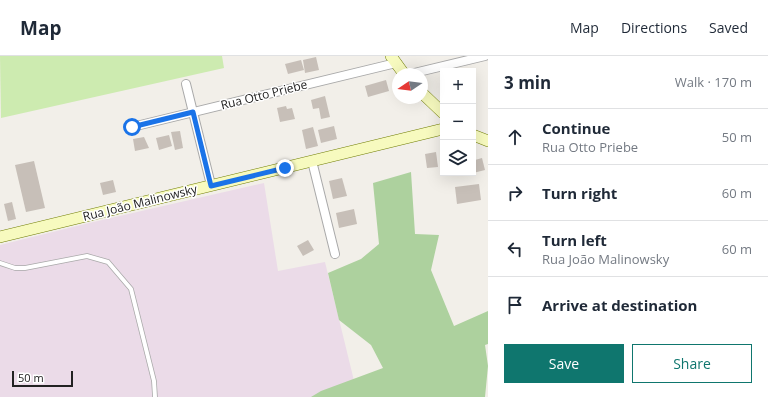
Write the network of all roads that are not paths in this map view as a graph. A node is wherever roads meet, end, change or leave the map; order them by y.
1 (485, 56) edge
2 (393, 60) edge
3 (399, 68) edge
4 (428, 70) edge
5 (186, 84) dead end
6 (428, 99) edge
7 (440, 110) edge
8 (193, 112) junction
9 (132, 127) dead end
10 (440, 130) edge
11 (476, 136) edge
12 (488, 141) edge
13 (312, 161) junction
14 (211, 186) junction
15 (0, 237) edge
16 (335, 254) dead end
17 (0, 263) edge
18 (155, 397) edge

1 - 4 street
2 - 3 street
2 - 8 street, Rua Otto Priebe
5 - 8 street
6 - 7 street
8 - 9 street, Rua Otto Priebe
8 - 14 street
10 - 13 street, Rua João Malinowsky
11 - 12 street
13 - 14 street, Rua João Malinowsky
13 - 16 street
14 - 15 street, Rua João Malinowsky
17 - 18 lane

